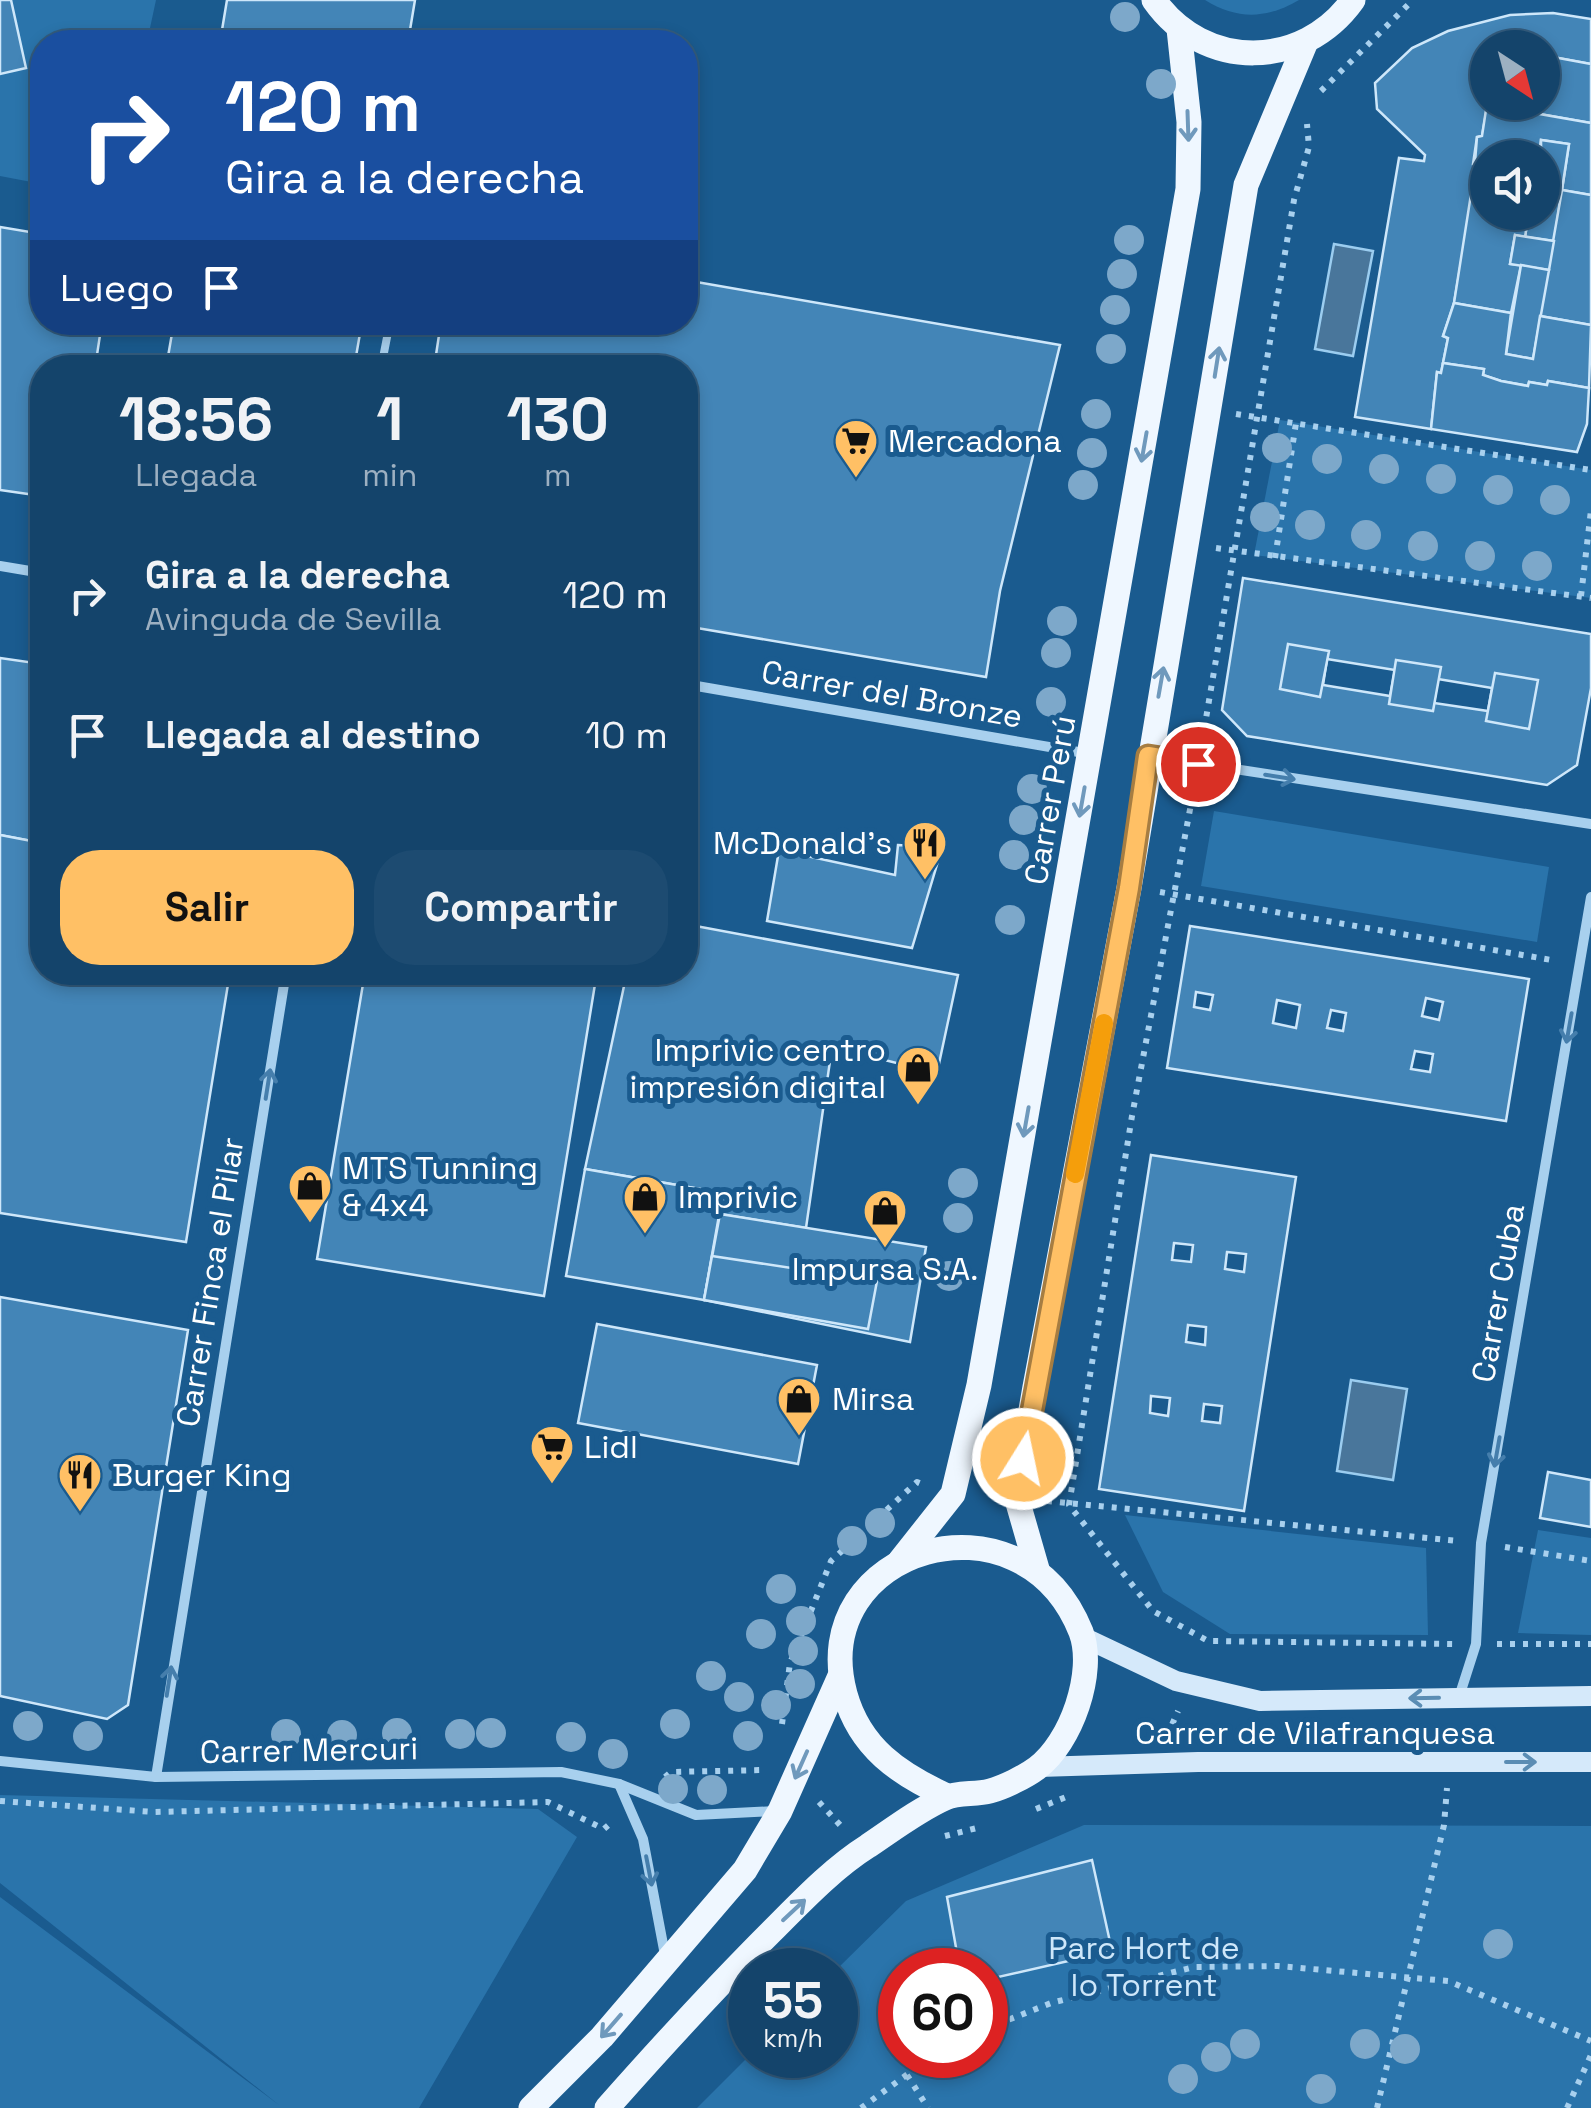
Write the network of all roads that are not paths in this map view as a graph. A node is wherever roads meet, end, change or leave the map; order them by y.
1 (1154, 0) edge
2 (1353, 0) edge
3 (1179, 29) junction
4 (1305, 44) junction
5 (0, 566) edge
6 (30, 571) edge
7 (698, 686) edge
8 (1091, 754) junction
9 (1148, 756) junction
10 (1591, 824) edge
11 (1591, 897) edge
12 (284, 985) edge
13 (900, 1560) junction
14 (1037, 1568) junction
15 (1083, 1637) junction
16 (840, 1676) junction
17 (1591, 1696) edge
18 (1459, 1698) junction
19 (0, 1761) edge
20 (1591, 1762) edge
21 (1038, 1768) junction
22 (156, 1777) junction
23 (619, 1784) junction
24 (947, 1796) junction
25 (780, 1811) junction
26 (666, 1962) junction
27 (531, 2108) edge
28 (607, 2108) edge

1 - 3 main road
2 - 4 main road
3 - 4 main road
3 -> 8 main road, Carrer Perú
9 -> 4 main road
5 - 6 street
7 - 8 street, Carrer del Bronze
8 -> 13 main road, Carrer Perú
9 -> 10 street
9 - 14 main road
11 -> 18 street, Carrer Cuba
22 -> 12 street, Carrer Finca el Pilar
13 - 14 main road
13 - 16 main road
14 - 15 main road
18 -> 15 main road, Carrer de Vilafranquesa
15 - 21 main road
16 - 24 main road
16 -> 25 main road
17 - 18 main road, Carrer de Vilafranquesa
19 - 22 street, Carrer Mercuri
21 -> 20 main road, Carrer de Vilafranquesa
21 - 24 main road
22 - 23 street, Carrer Mercuri
23 - 25 street, Carrer Mercuri
23 -> 26 street
28 -> 24 main road
25 - 26 main road
26 -> 27 main road

